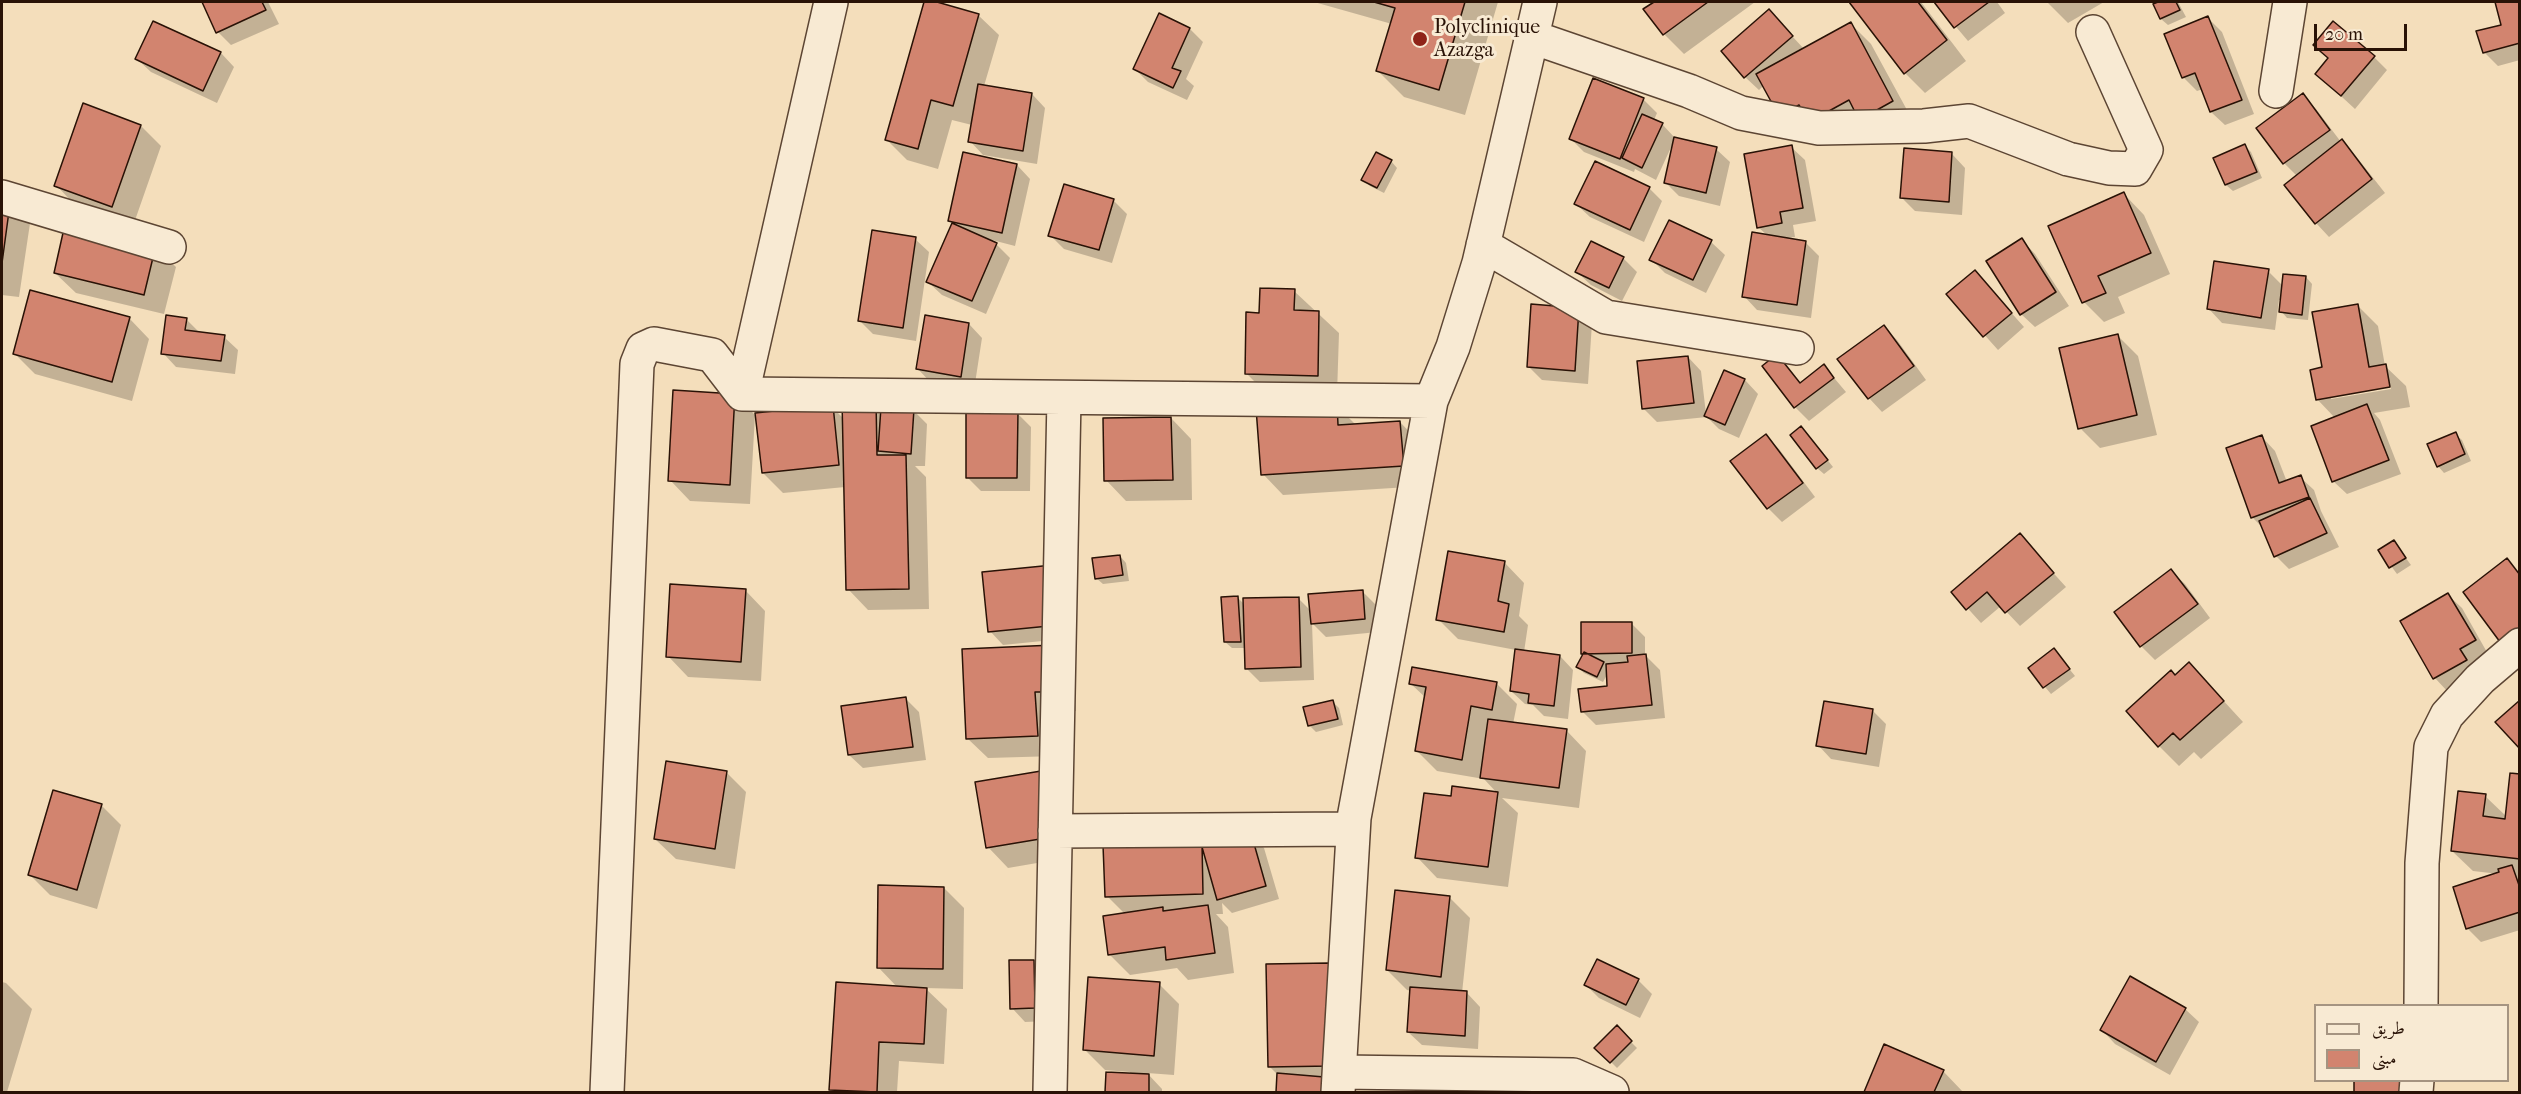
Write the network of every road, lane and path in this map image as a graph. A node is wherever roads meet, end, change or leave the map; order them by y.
1 (831, 2) edge
2 (1540, 2) edge
3 (2290, 2) edge
4 (2092, 32) dead end
5 (1532, 37) junction
6 (2276, 91) dead end
7 (2, 197) edge
8 (1483, 245) junction
9 (169, 247) dead end
10 (1797, 348) dead end
11 (742, 394) junction
12 (1064, 398) junction
13 (1431, 401) junction
14 (2520, 645) edge
15 (1353, 829) junction
16 (1055, 831) junction
17 (2421, 1004) edge
18 (1339, 1082) edge
19 (607, 1092) edge
20 (1050, 1092) edge
21 (1612, 1092) edge

1 - 11 street
2 - 5 street
3 - 6 street
4 - 5 street
5 - 8 street
7 - 9 street
8 - 10 street
8 - 13 street
11 - 12 street
11 - 19 street
12 - 13 street
12 - 16 street
13 - 15 street
14 - 17 street
15 - 16 street
15 - 18 street
16 - 20 street
18 - 21 street

